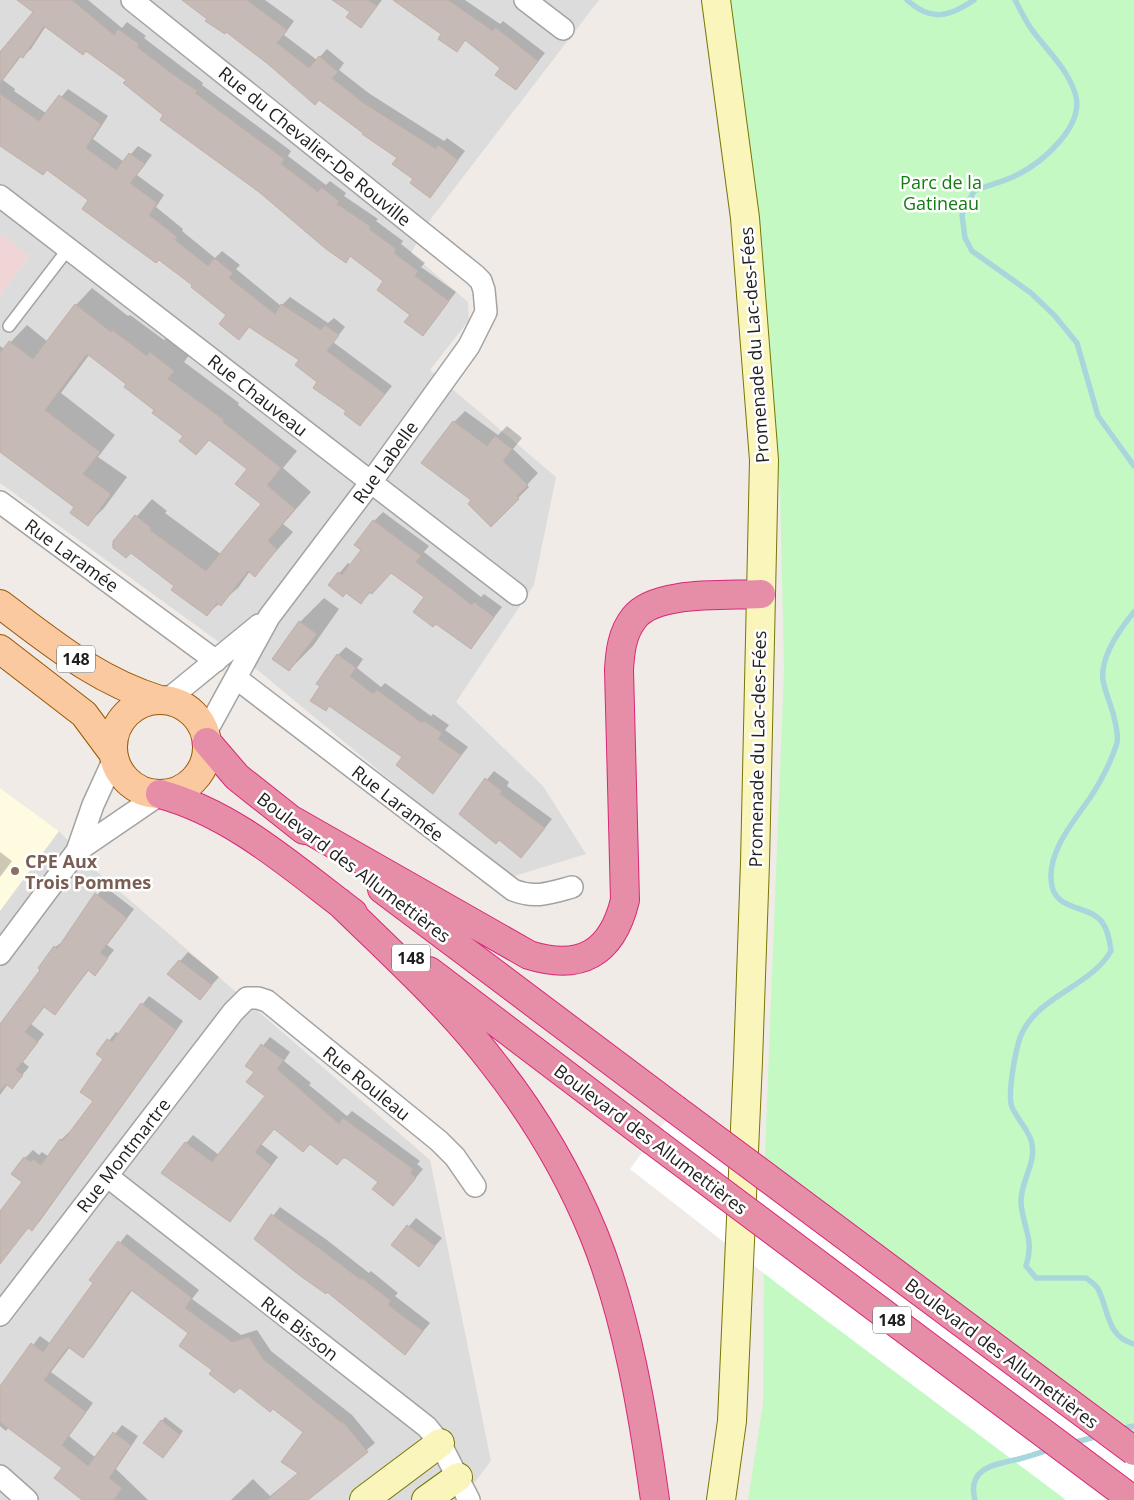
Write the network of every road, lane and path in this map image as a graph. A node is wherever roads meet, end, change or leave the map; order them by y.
1 (132, 0) edge
2 (525, 0) edge
3 (716, 0) edge
4 (562, 29) dead end
5 (0, 196) edge
6 (68, 249) junction
7 (486, 300) joint
8 (9, 326) dead end
9 (371, 482) junction
10 (0, 502) edge
11 (516, 594) dead end
12 (761, 594) junction
13 (0, 604) edge
14 (269, 617) junction
15 (0, 649) edge
16 (216, 661) junction
17 (236, 678) junction
18 (163, 700) junction
19 (206, 738) junction
20 (113, 756) junction
21 (160, 794) junction
22 (290, 819) junction
23 (77, 851) junction
24 (572, 887) dead end
25 (338, 902) junction
26 (0, 954) edge
27 (247, 998) joint
28 (107, 1176) junction
29 (475, 1186) dead end
30 (0, 1315) edge
31 (440, 1443) junction
32 (1134, 1451) edge
33 (0, 1476) edge
34 (463, 1488) edge
35 (27, 1500) edge
36 (364, 1500) edge
37 (426, 1500) edge
38 (656, 1500) edge
39 (721, 1500) edge
40 (1133, 1500) edge

1 - 7 street, Rue du Chevalier-De Rouville
2 - 4 street
3 - 12 street, Promenade du Lac-des-Fées
5 - 6 street, Rue Chauveau
6 - 8 lane
6 - 9 street, Rue Chauveau
7 - 9 street, Rue Labelle
9 - 11 street, Rue Chauveau
9 - 14 street, Rue Labelle
10 - 16 street, Rue Laramée
12 - 22 highway
12 - 39 street, Promenade du Lac-des-Fées
13 - 18 main road, 148
14 - 16 street, Rue Labelle
14 - 17 street, Rue Labelle
15 - 20 main road, 148
16 - 18 street, Rue Labelle
17 - 19 street, Rue Labelle
17 - 24 street, Rue Laramée
18 - 19 main road
18 - 20 main road
19 - 21 main road
19 - 22 highway, Boulevard des Allumettières / 148
20 - 21 main road
20 - 23 street
21 - 23 street
21 - 25 highway, Boulevard des Allumettières / 148
22 - 32 highway, Boulevard des Allumettières / 148, bridge
23 - 26 street
25 - 38 highway
25 - 40 highway, Boulevard des Allumettières / 148, bridge
27 - 28 street, Rue Montmartre
27 - 29 street, Rue Rouleau
28 - 30 street, Rue Montmartre
28 - 31 street, Rue Bisson
31 - 34 street, Rue Bisson
31 - 36 street
33 - 35 street
34 - 37 street

